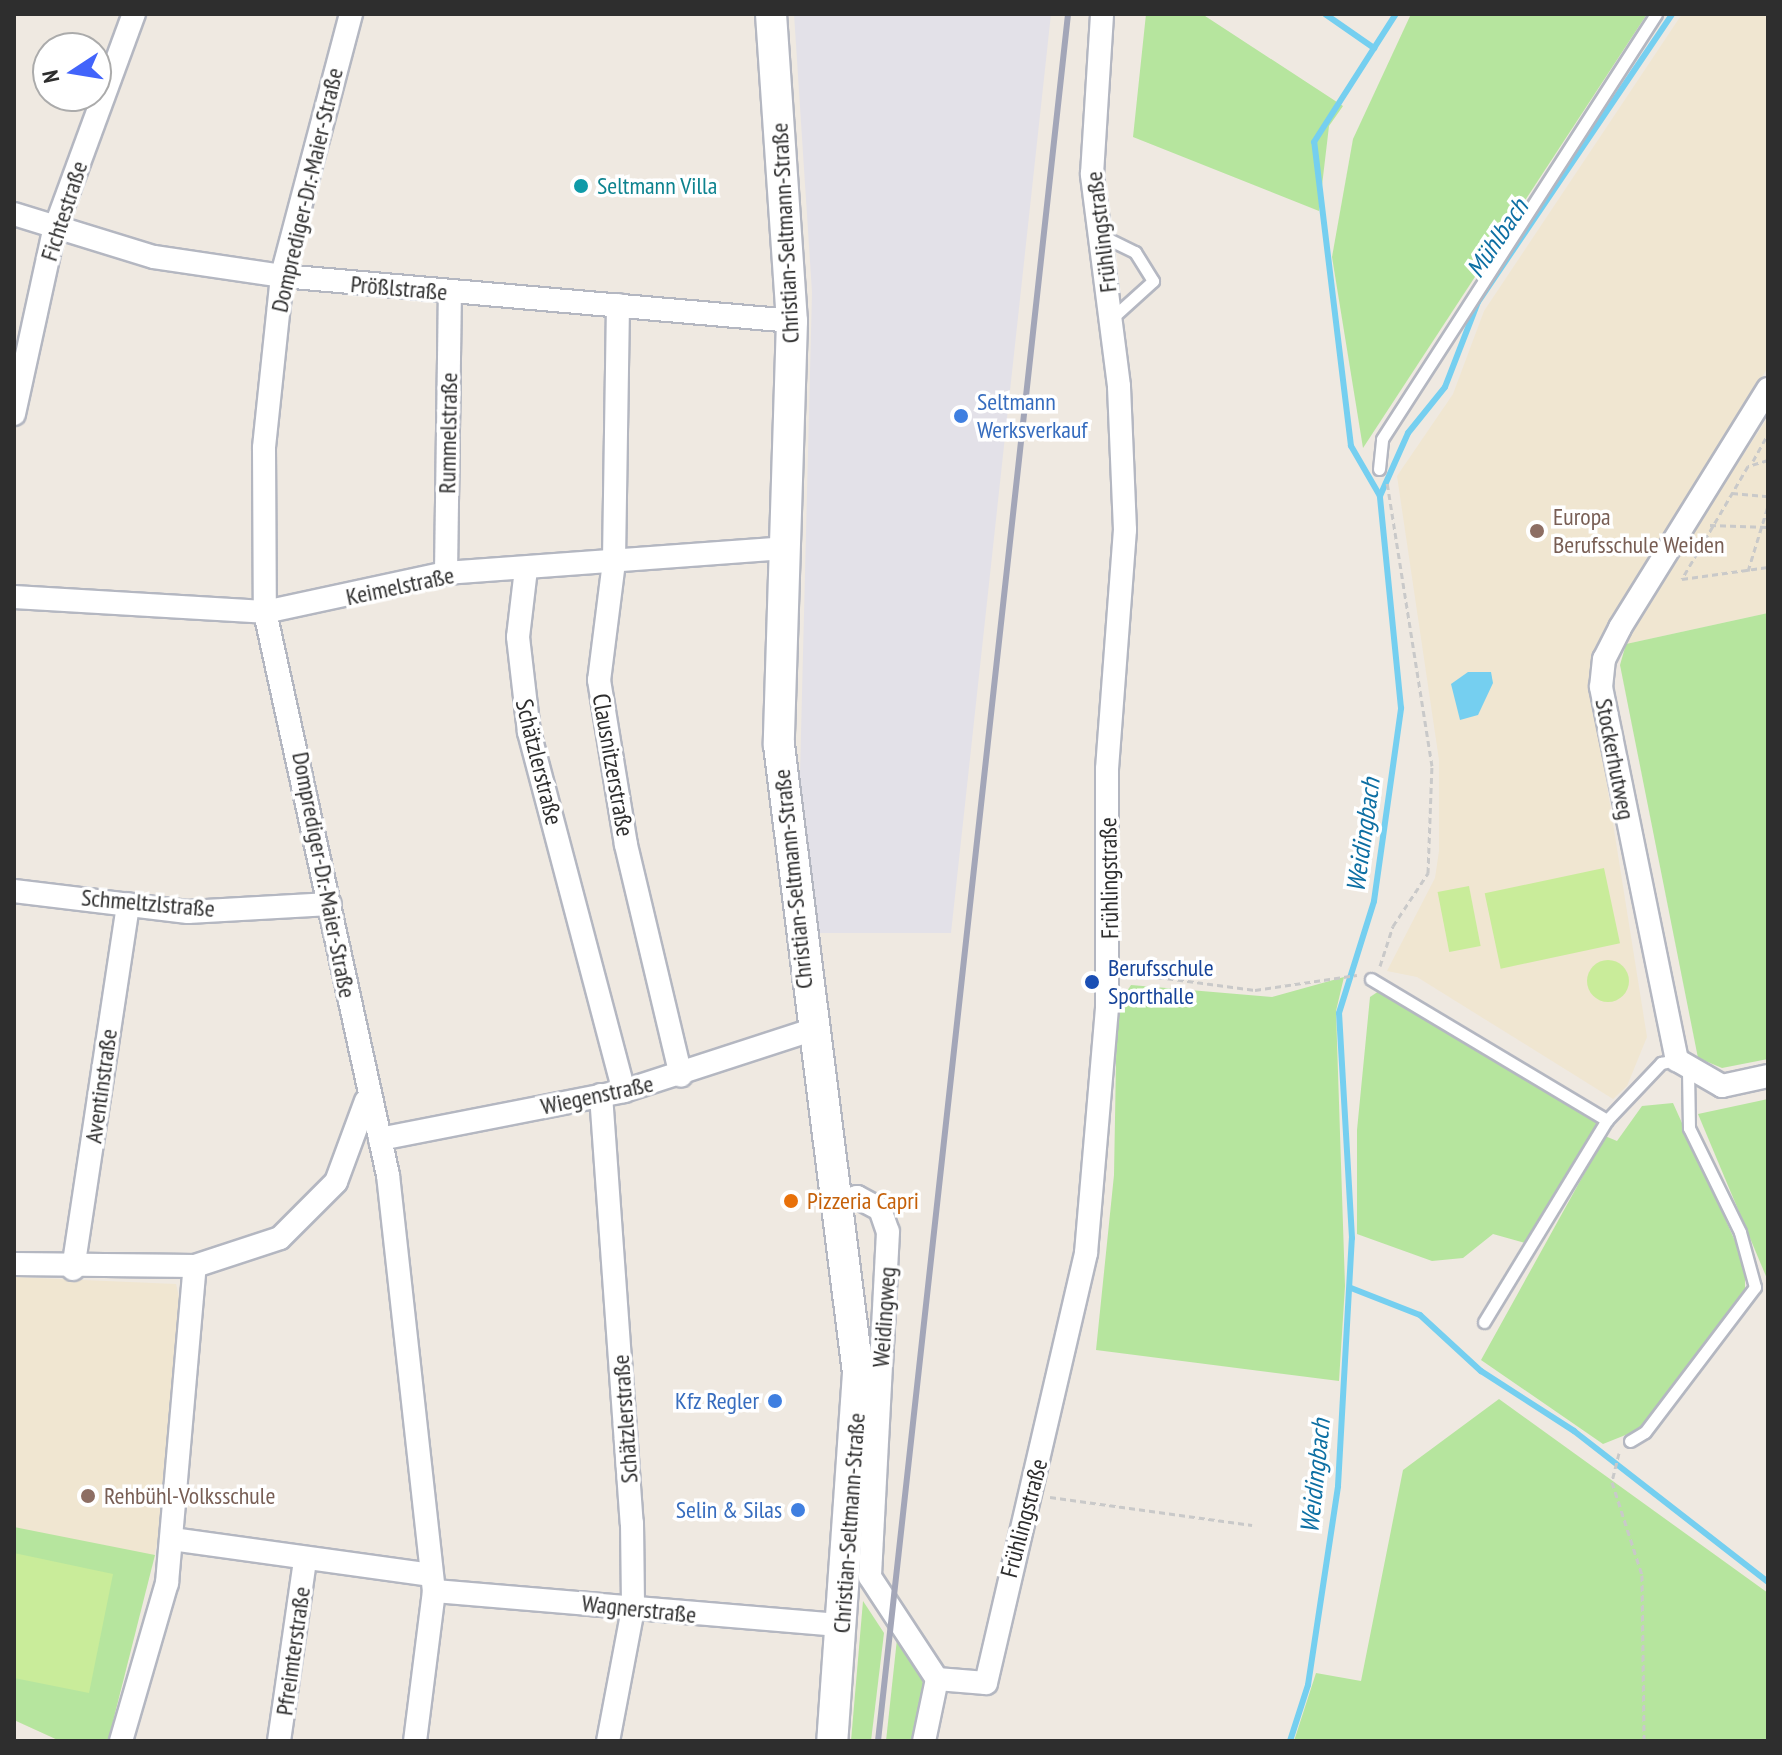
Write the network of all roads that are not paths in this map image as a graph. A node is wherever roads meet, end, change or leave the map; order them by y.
1 (134, 14) edge
2 (351, 14) edge
3 (771, 14) edge
4 (1102, 14) edge
5 (1656, 14) edge
6 (14, 214) edge
7 (54, 231) junction
8 (1097, 234) junction
9 (282, 276) junction
10 (450, 293) junction
11 (618, 305) junction
12 (1112, 318) junction
13 (792, 321) junction
14 (1768, 389) edge
15 (14, 414) edge
16 (1379, 469) dead end
17 (787, 548) junction
18 (614, 562) junction
19 (526, 569) junction
20 (446, 573) junction
21 (14, 597) edge
22 (265, 612) junction
23 (14, 891) edge
24 (128, 904) junction
25 (330, 904) junction
26 (1365, 977) road end
27 (809, 1031) junction
28 (1683, 1065) junction
29 (681, 1076) junction
30 (1768, 1076) edge
31 (624, 1091) junction
32 (601, 1095) junction
33 (366, 1101) junction
34 (1607, 1120) junction
35 (380, 1139) junction
36 (834, 1204) junction
37 (14, 1264) edge
38 (195, 1266) junction
39 (73, 1269) junction
40 (1484, 1322) dead end
41 (1630, 1441) dead end
42 (172, 1539) junction
43 (305, 1561) junction
44 (432, 1583) junction
45 (633, 1609) junction
46 (843, 1625) junction
47 (937, 1679) junction
48 (121, 1741) edge
49 (279, 1741) edge
50 (415, 1741) edge
51 (608, 1741) edge
52 (832, 1741) edge
53 (924, 1741) edge

1 - 7 street, Fichtestraße
2 - 9 street, Domprediger-Dr.-Maier-Straße
3 - 13 main road, Christian-Seltmann-Straße
4 - 8 street, Frühlingstraße
5 - 16 lane
6 - 7 street, Prößlstraße
7 - 9 street, Prößlstraße
7 - 15 street, Fichtestraße
8 - 12 street, Frühlingstraße
8 - 12 lane
9 - 10 street, Prößlstraße
9 - 22 street, Domprediger-Dr.-Maier-Straße
10 - 11 street, Prößlstraße
10 - 20 street, Rummelstraße
11 - 13 street, Prößlstraße
11 - 18 street, Clausnitzerstraße
12 - 47 street, Frühlingstraße
13 - 17 main road, Christian-Seltmann-Straße
14 - 28 street, Stockerhutweg
17 - 18 street, Keimelstraße
17 - 27 main road, Christian-Seltmann-Straße
18 - 19 street, Keimelstraße
18 - 29 street, Clausnitzerstraße
19 - 20 street, Keimelstraße
19 - 31 street, Schätzlerstraße
20 - 22 street, Keimelstraße
21 - 22 street, Keimelstraße
22 - 25 street, Domprediger-Dr.-Maier-Straße
23 - 24 street, Schmeltzlstraße
24 - 25 street, Schmeltzlstraße
24 - 39 street, Aventinstraße
25 - 33 street, Domprediger-Dr.-Maier-Straße
26 - 34 lane
27 - 29 street, Wiegenstraße
27 - 36 main road, Christian-Seltmann-Straße
28 - 30 street
28 - 34 lane
28 - 41 lane
29 - 31 street, Wiegenstraße
31 - 32 street, Wiegenstraße
32 - 35 street, Wiegenstraße
32 - 45 street, Schätzlerstraße
33 - 35 street, Domprediger-Dr.-Maier-Straße
33 - 38 street
34 - 40 lane
35 - 44 street, Domprediger-Dr.-Maier-Straße
36 - 46 main road, Christian-Seltmann-Straße
36 - 47 street, Weidingweg
37 - 39 street
38 - 39 street
38 - 42 street
42 - 43 street, Wagnerstraße
42 - 48 street
43 - 44 street, Wagnerstraße
43 - 49 street, Pfreimterstraße
44 - 45 street, Wagnerstraße
44 - 50 street, Domprediger-Dr.-Maier-Straße
45 - 46 street, Wagnerstraße
45 - 51 street, Schätzlerstraße
46 - 52 main road, Christian-Seltmann-Straße
47 - 53 street

